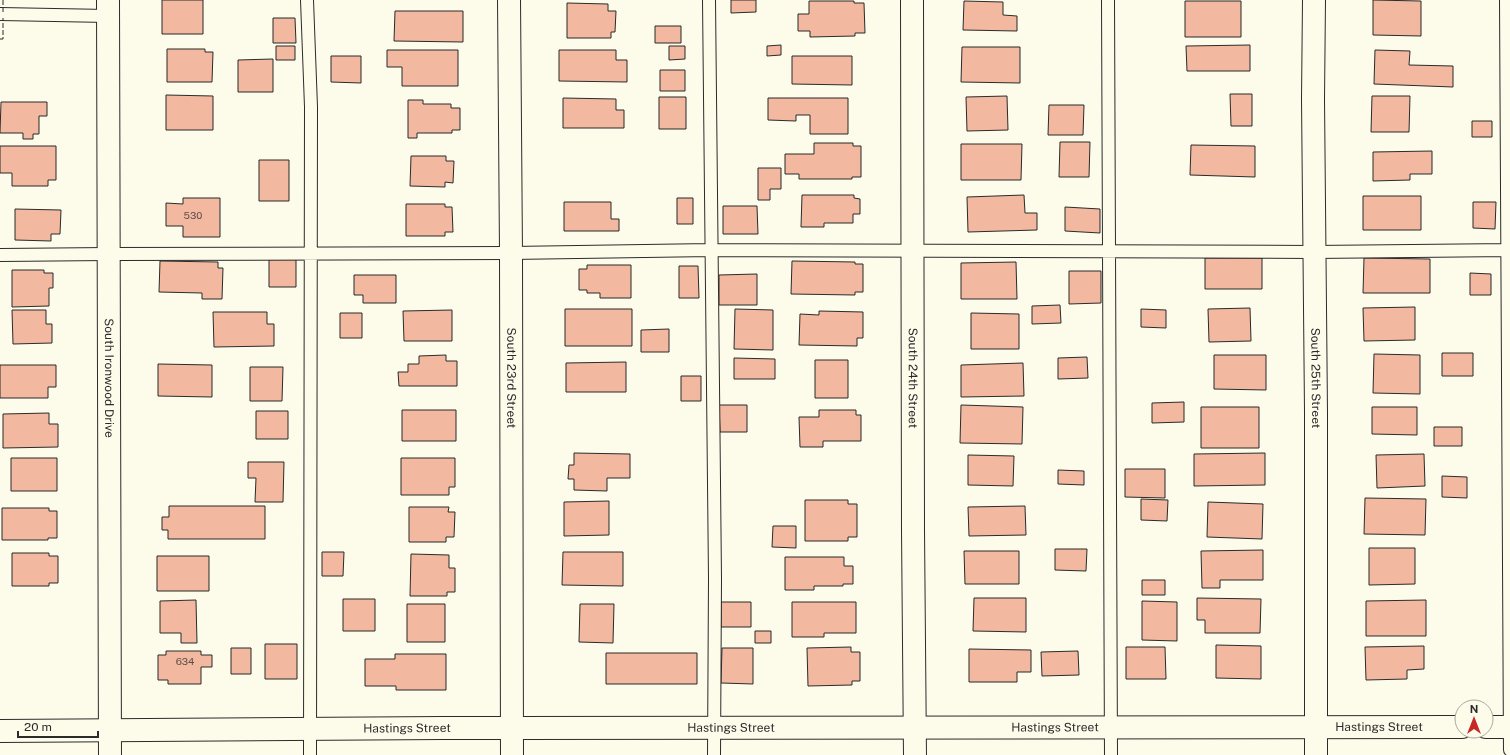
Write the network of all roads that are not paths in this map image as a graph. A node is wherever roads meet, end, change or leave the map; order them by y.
1 (307, 0) edge
2 (509, 0) edge
3 (709, 0) edge
4 (912, 0) edge
5 (1108, 0) edge
6 (1314, 0) edge
7 (1506, 0) edge
8 (108, 8) edge
9 (0, 14) edge
10 (711, 250) junction
11 (1109, 250) junction
12 (1509, 250) edge
13 (912, 251) junction
14 (1314, 252) junction
15 (311, 253) junction
16 (512, 253) junction
17 (108, 254) junction
18 (0, 255) edge
19 (915, 727) junction
20 (1111, 727) junction
21 (1454, 727) edge
22 (1494, 727) edge
23 (1510, 727) edge
24 (714, 728) junction
25 (1316, 728) junction
26 (512, 729) junction
27 (310, 730) junction
28 (0, 731) edge
29 (110, 731) junction
30 (1510, 750) edge
31 (110, 755) edge
32 (310, 755) edge
33 (512, 755) edge
34 (714, 755) edge
35 (915, 755) edge
36 (1111, 755) edge
37 (1316, 755) edge

1 - 15 lane
2 - 16 street, South 23rd Street
3 - 10 lane
4 - 13 street, South 24th Street
5 - 11 lane
6 - 14 street, South 25th Street
7 - 12 lane
8 - 9 lane
8 - 17 street, South Ironwood Drive
10 - 13 lane
10 - 16 lane
10 - 24 lane
11 - 13 lane
11 - 14 lane
11 - 20 lane
12 - 14 lane
12 - 23 lane
13 - 19 street, South 24th Street
14 - 25 street, South 25th Street
15 - 16 lane
15 - 17 lane
15 - 27 lane
16 - 26 street, South 23rd Street
17 - 18 lane
17 - 29 street, South Ironwood Drive
19 - 20 street, Hastings Street
19 - 24 street, Hastings Street
19 - 35 street, South 24th Street
20 - 25 street, Hastings Street
20 - 36 lane
21 - 25 street, Hastings Street
22 - 23 street
23 - 30 lane
24 - 26 street, Hastings Street
24 - 34 lane
25 - 37 street, South 25th Street
26 - 27 street, Hastings Street
26 - 33 street, South 23rd Street
27 - 29 street, Hastings Street
27 - 32 lane
28 - 29 street, Hastings Street
29 - 31 street, South Ironwood Drive

